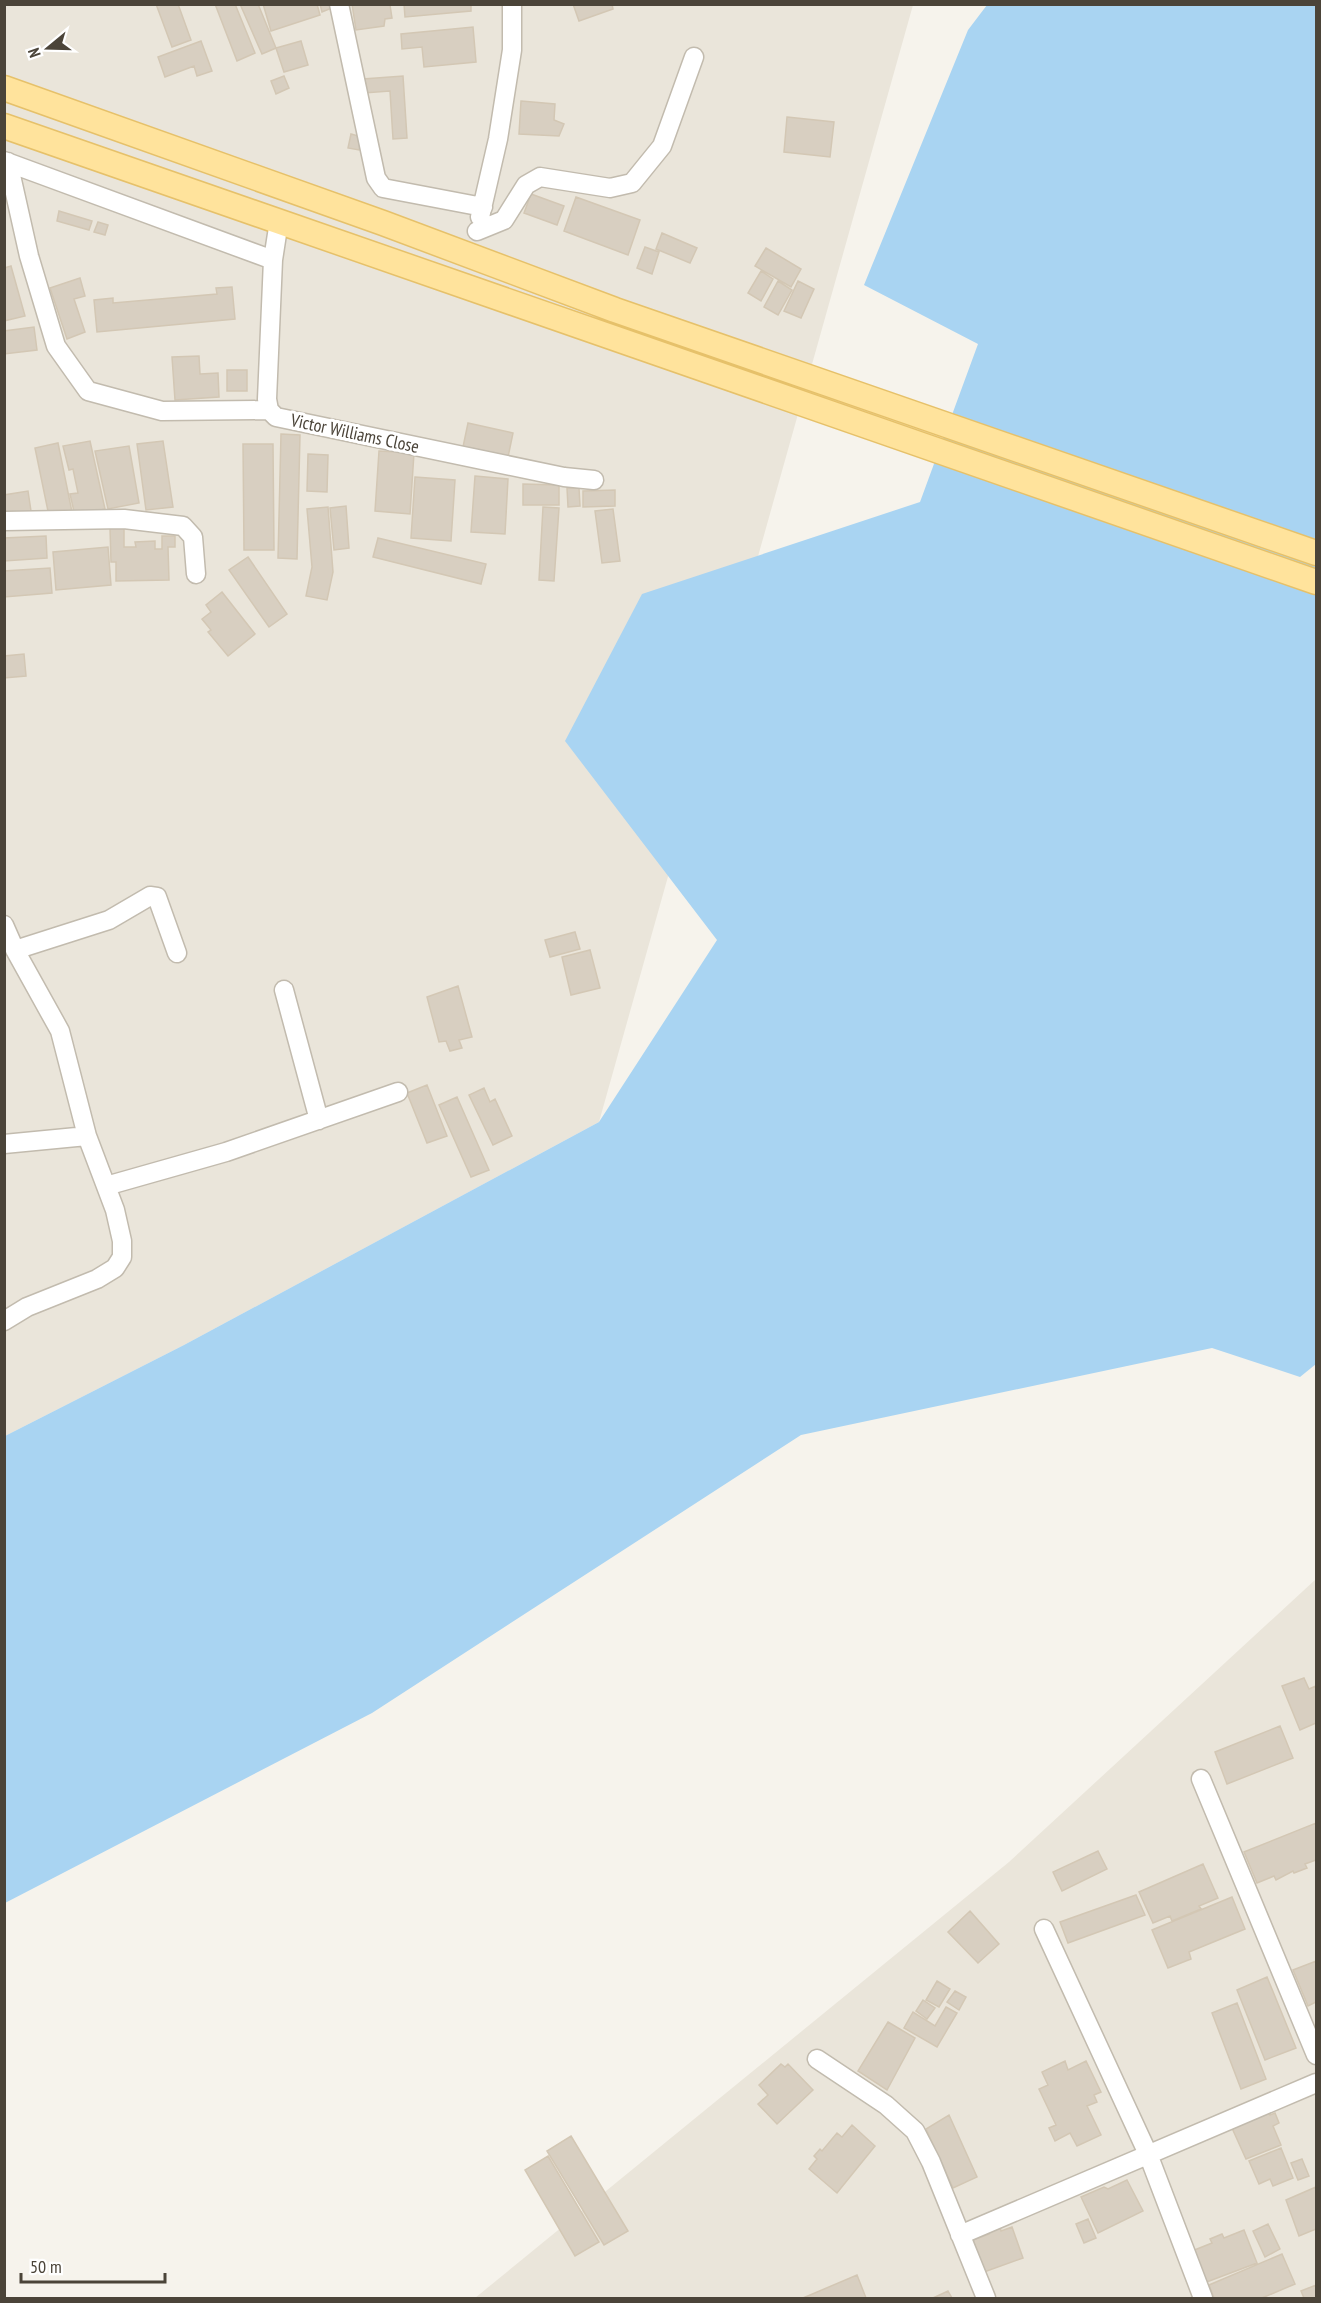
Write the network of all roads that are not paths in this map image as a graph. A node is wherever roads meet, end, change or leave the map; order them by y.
1 (339, 4) edge
2 (512, 4) edge
3 (694, 57) dead end
4 (4, 88) edge
5 (4, 126) edge
6 (6, 162) edge
7 (483, 207) junction
8 (279, 221) junction
9 (477, 231) junction
10 (472, 257) junction
11 (273, 260) junction
12 (269, 410) junction
13 (594, 480) dead end
14 (4, 521) edge
15 (1317, 553) edge
16 (196, 574) dead end
17 (1317, 582) edge
18 (4, 925) edge
19 (15, 950) junction
20 (177, 953) dead end
21 (284, 990) dead end
22 (398, 1092) dead end
23 (319, 1120) junction
24 (87, 1136) junction
25 (4, 1144) edge
26 (106, 1186) junction
27 (4, 1321) edge
28 (1201, 1779) dead end
29 (1044, 1929) dead end
30 (1317, 2055) edge
31 (817, 2059) dead end
32 (1317, 2083) edge
33 (1148, 2154) junction
34 (960, 2235) junction
35 (986, 2298) edge
36 (1203, 2298) edge

1 - 7 street
2 - 7 street
3 - 9 street
4 - 10 main road
5 - 8 main road
6 - 11 street
6 - 12 street
7 - 9 street
8 - 11 street, Victor Williams Close
8 - 17 main road
9 - 10 street
10 - 15 main road
11 - 12 street, Victor Williams Close
12 - 13 street, Victor Williams Close
14 - 16 street
18 - 19 street
19 - 20 street
19 - 24 street
21 - 23 street
22 - 23 street
23 - 26 street
24 - 25 street
24 - 26 street
26 - 27 street
28 - 30 street
29 - 33 street
31 - 34 street
32 - 33 street
33 - 34 street
33 - 36 street
34 - 35 street

